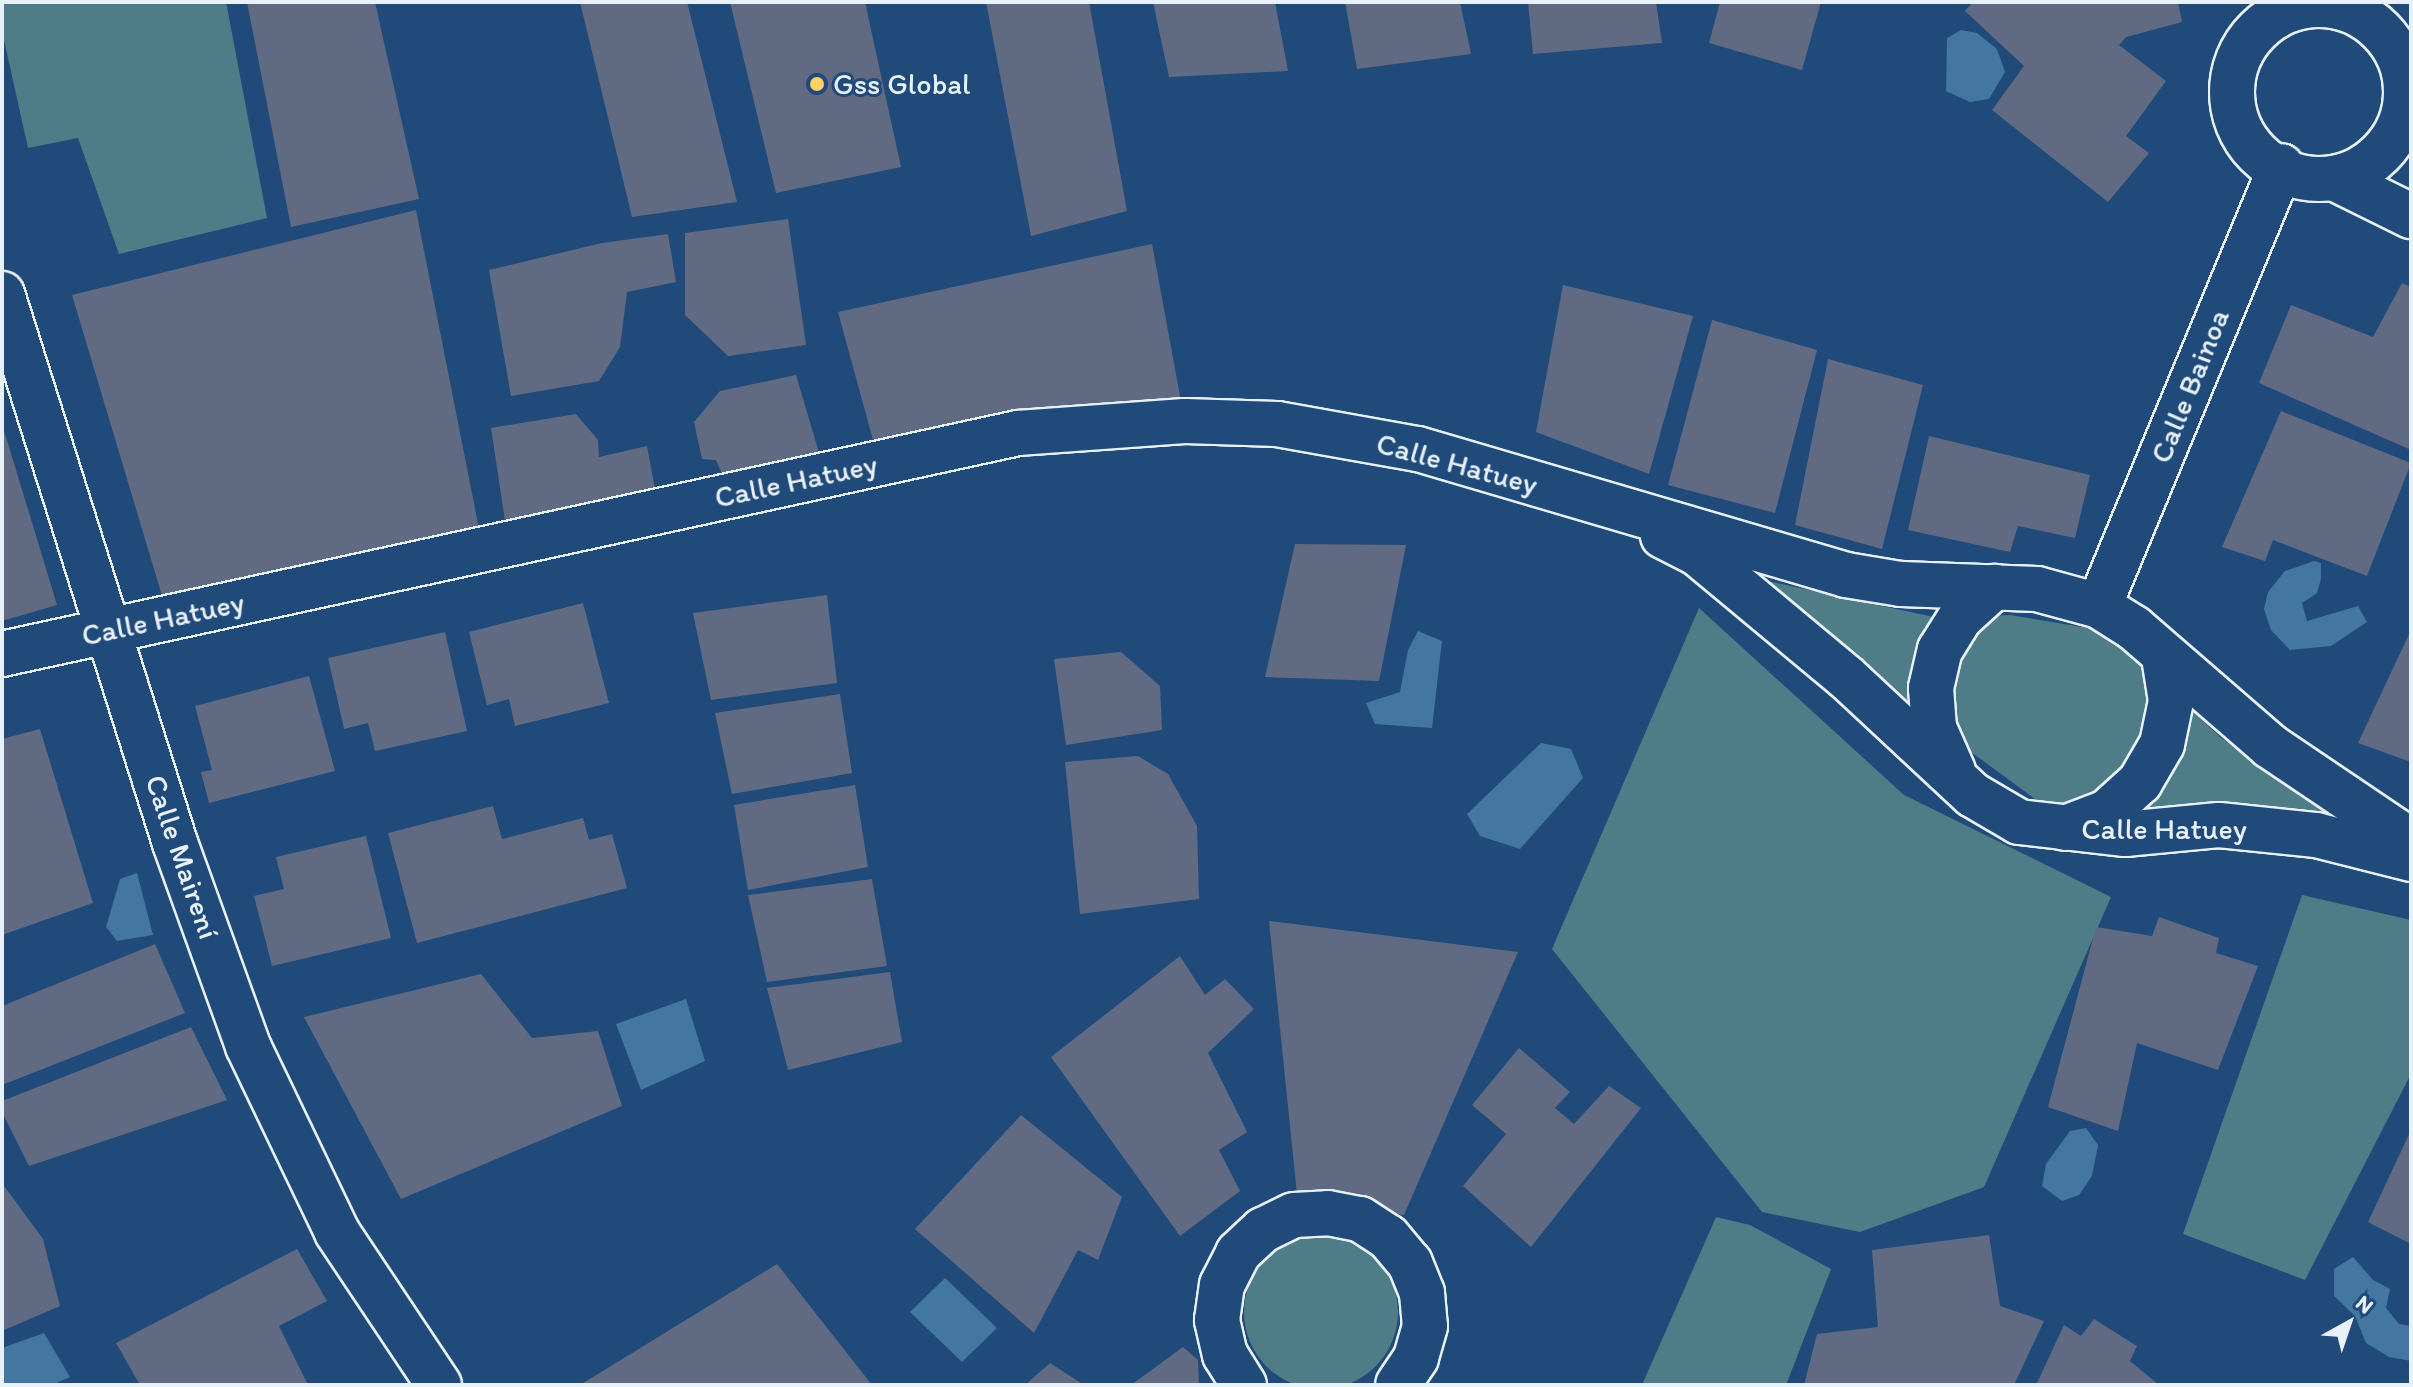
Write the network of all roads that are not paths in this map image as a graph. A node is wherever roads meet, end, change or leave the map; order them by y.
1 (2281, 166) junction
2 (2336, 179) junction
3 (2411, 216) edge
4 (2, 294) edge
5 (1593, 502) junction
6 (1994, 587) junction
7 (2099, 606) junction
8 (110, 631) junction
9 (2, 654) edge
10 (2164, 657) junction
11 (1973, 795) junction
12 (2065, 828) junction
13 (2411, 841) edge
14 (2411, 859) edge
15 (439, 1385) edge
16 (1244, 1385) edge
17 (1398, 1385) edge

1 - 2 street
1 - 2 street
1 - 7 street, Calle Bainoa
2 - 3 street
4 - 8 street, Calle Mairení
5 - 6 street, Calle Hatuey
5 - 8 street, Calle Hatuey
5 - 11 street, Calle Hatuey
6 - 7 street, Calle Hatuey
6 - 11 street
7 - 10 street, Calle Hatuey
8 - 9 street, Calle Hatuey
8 - 15 street, Calle Mairení
10 - 12 street
10 - 13 street, Calle Hatuey
11 - 12 street, Calle Hatuey
12 - 14 street, Calle Hatuey
16 - 17 street

